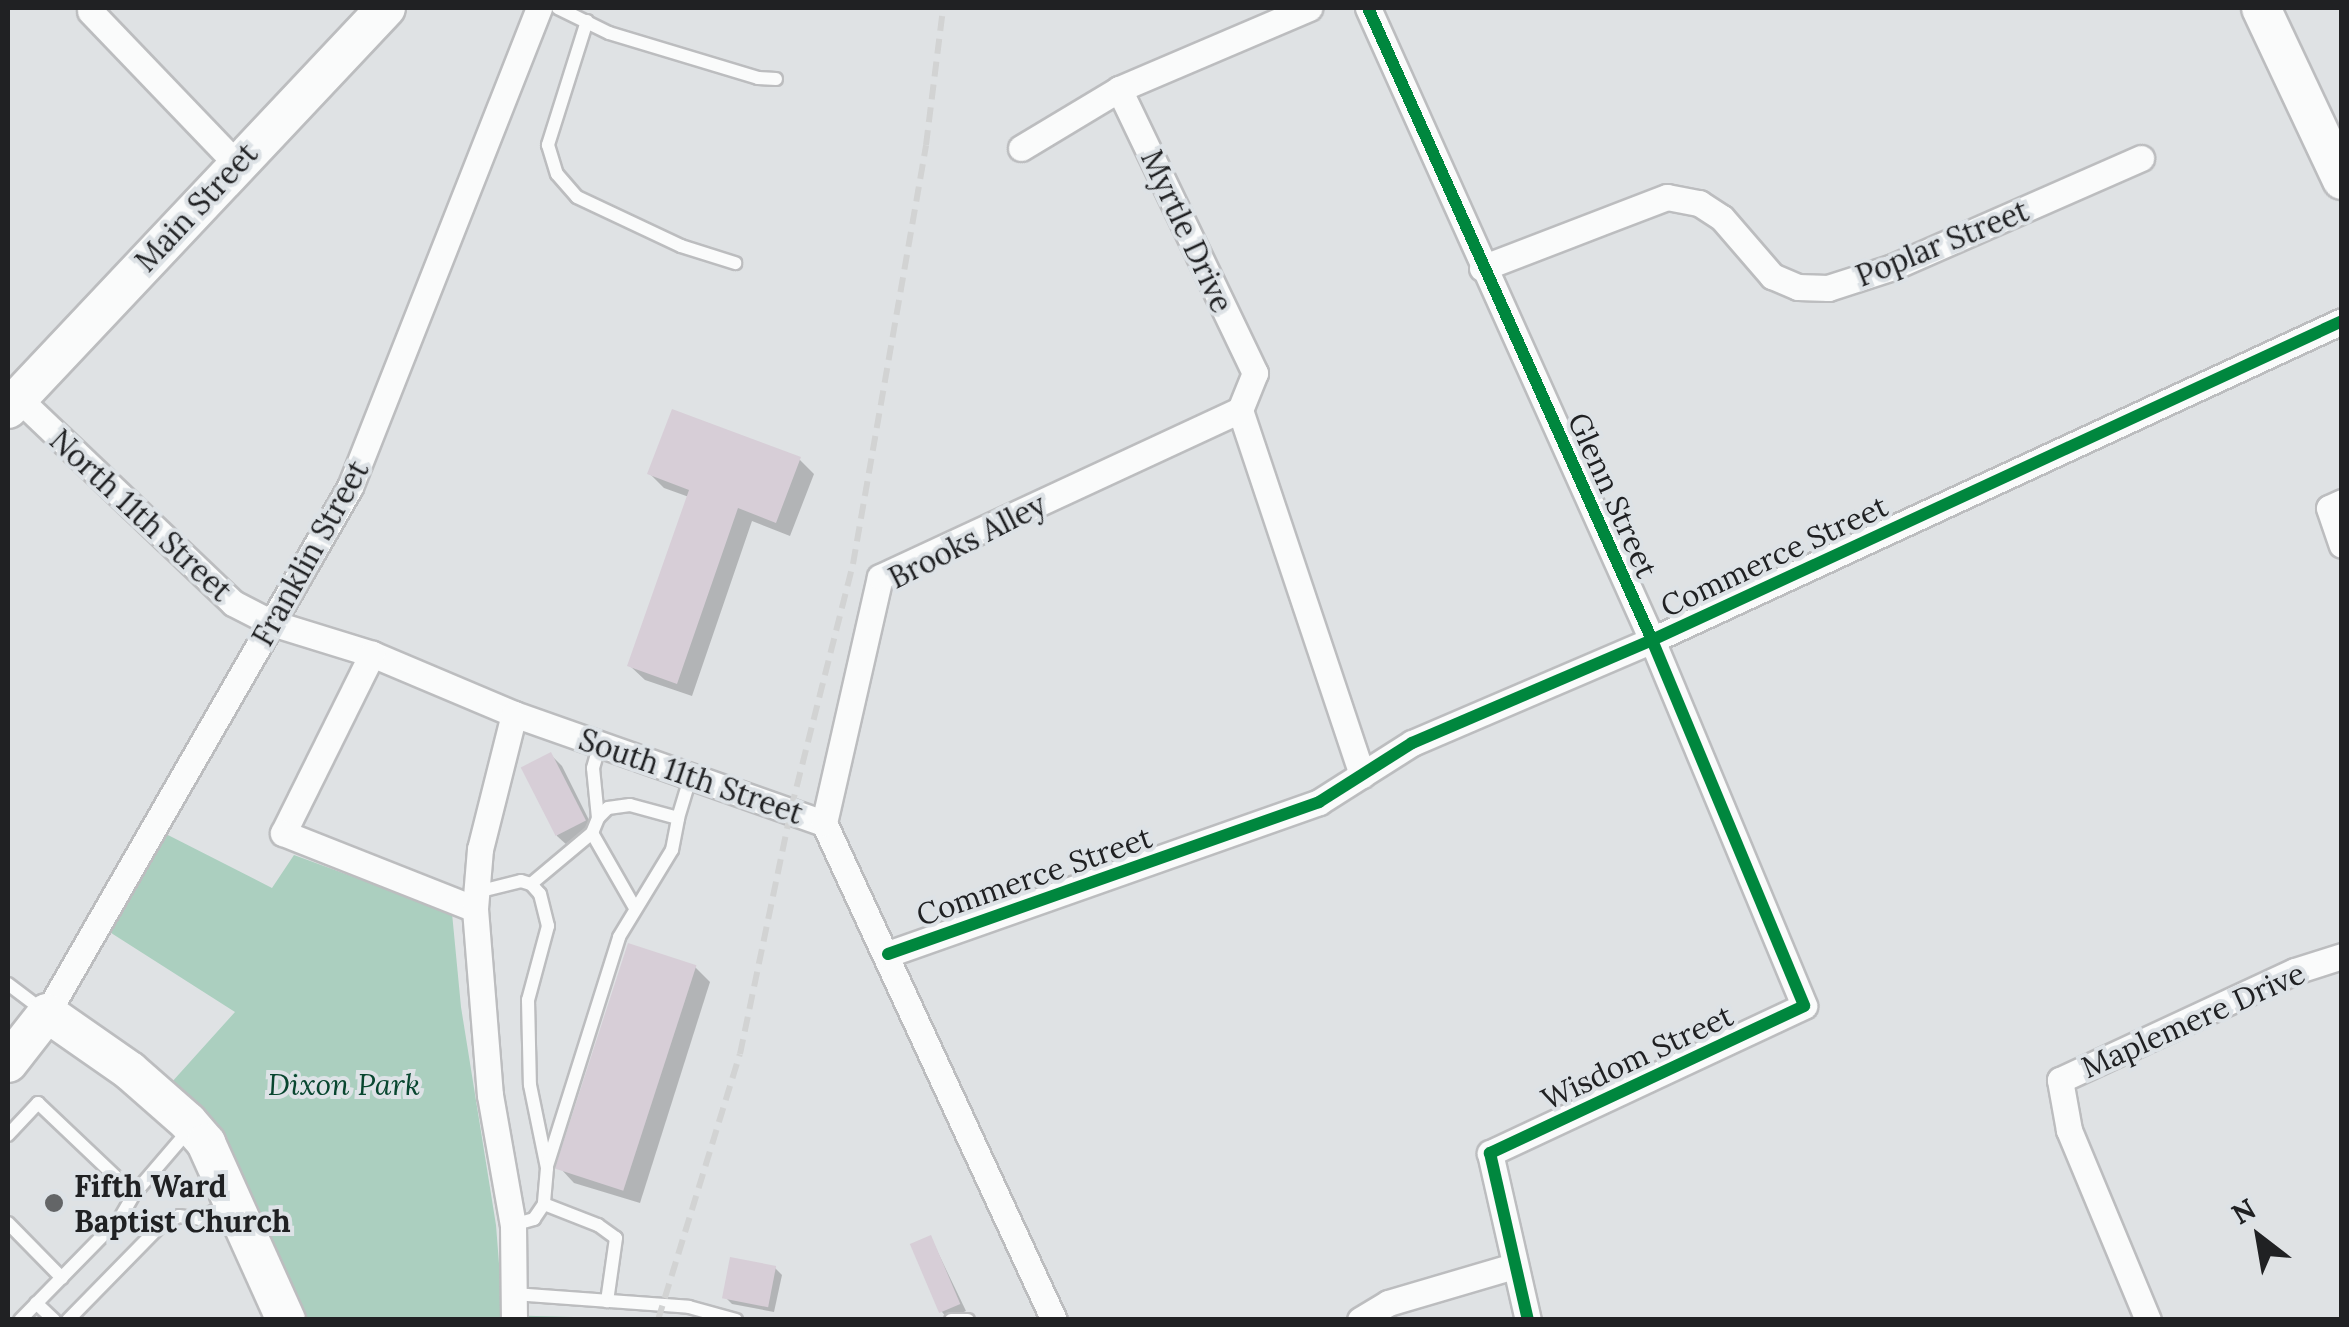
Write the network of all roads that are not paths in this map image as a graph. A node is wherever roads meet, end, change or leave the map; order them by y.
1 (386, 8) edge
2 (539, 8) edge
3 (558, 8) edge
4 (1309, 8) edge
5 (1368, 8) edge
6 (2261, 8) edge
7 (90, 12) dead end
8 (587, 21) junction
9 (776, 79) dead end
10 (1119, 89) junction
11 (1021, 148) dead end
12 (2141, 158) dead end
13 (236, 163) junction
14 (2342, 180) edge
15 (735, 262) dead end
16 (1482, 268) junction
17 (2342, 321) edge
18 (12, 403) edge
19 (1240, 410) junction
20 (2342, 502) edge
21 (2342, 545) edge
22 (272, 623) junction
23 (1652, 640) junction
24 (372, 654) junction
25 (514, 714) junction
26 (600, 744) junction
27 (691, 774) junction
28 (1362, 775) junction
29 (598, 818) junction
30 (678, 818) junction
31 (824, 824) junction
32 (592, 834) junction
33 (530, 884) junction
34 (476, 901) junction
35 (635, 908) junction
36 (888, 954) junction
37 (2342, 956) edge
38 (8, 984) edge
39 (1804, 1006) joint
40 (47, 1013) junction
41 (8, 1063) edge
42 (192, 1126) junction
43 (8, 1135) edge
44 (547, 1168) junction
45 (134, 1194) junction
46 (233, 1200) junction
47 (544, 1204) junction
48 (8, 1223) edge
49 (512, 1225) junction
50 (1514, 1266) junction
51 (62, 1278) junction
52 (607, 1301) junction
53 (36, 1303) junction
54 (514, 1307) edge
55 (1047, 1318) edge
56 (20, 1320) edge
57 (54, 1320) edge
58 (68, 1320) edge
59 (286, 1320) edge
60 (736, 1320) edge
61 (951, 1320) edge
62 (968, 1320) edge
63 (1360, 1320) edge
64 (1528, 1320) edge
65 (2148, 1320) edge

1 - 13 street, Main Street
2 - 22 street, Franklin Street
3 - 8 lane
4 - 10 street
5 - 16 street, Glenn Street
6 - 14 street
7 - 13 street
8 - 9 lane
8 - 15 lane
10 - 11 street
10 - 19 street, Myrtle Drive
12 - 16 street, Poplar Street
13 - 18 street, Main Street
16 - 23 street, Glenn Street
17 - 23 street, Commerce Street
18 - 22 street, North 11th Street
19 - 28 street
19 - 31 street, Brooks Alley
20 - 21 street
22 - 24 street, South 11th Street
22 - 40 street, Franklin Street
23 - 28 street, Commerce Street
23 - 39 street, Glenn Street
24 - 25 street, South 11th Street
24 - 34 street
25 - 26 street, South 11th Street
25 - 34 street
26 - 27 street, South 11th Street
26 - 29 lane
27 - 30 lane
27 - 31 street, South 11th Street
28 - 36 street, Commerce Street
29 - 30 lane
29 - 32 lane
30 - 35 lane
31 - 36 street, South 11th Street
32 - 33 lane
32 - 35 lane
33 - 34 lane
33 - 44 lane
34 - 49 street
35 - 44 lane
36 - 55 street, South 11th Street
37 - 65 street, Maplemere Drive
38 - 40 lane
39 - 50 street, Wisdom Street
40 - 41 street, Franklin Street
40 - 42 street
42 - 45 lane
42 - 46 street
43 - 45 lane
44 - 47 lane
45 - 51 lane
46 - 58 lane
46 - 59 street
47 - 49 lane
47 - 52 lane
48 - 51 lane
49 - 54 street
50 - 63 street
50 - 64 street
51 - 53 lane
52 - 54 lane
52 - 60 lane
53 - 56 lane
53 - 57 lane
61 - 62 lane

